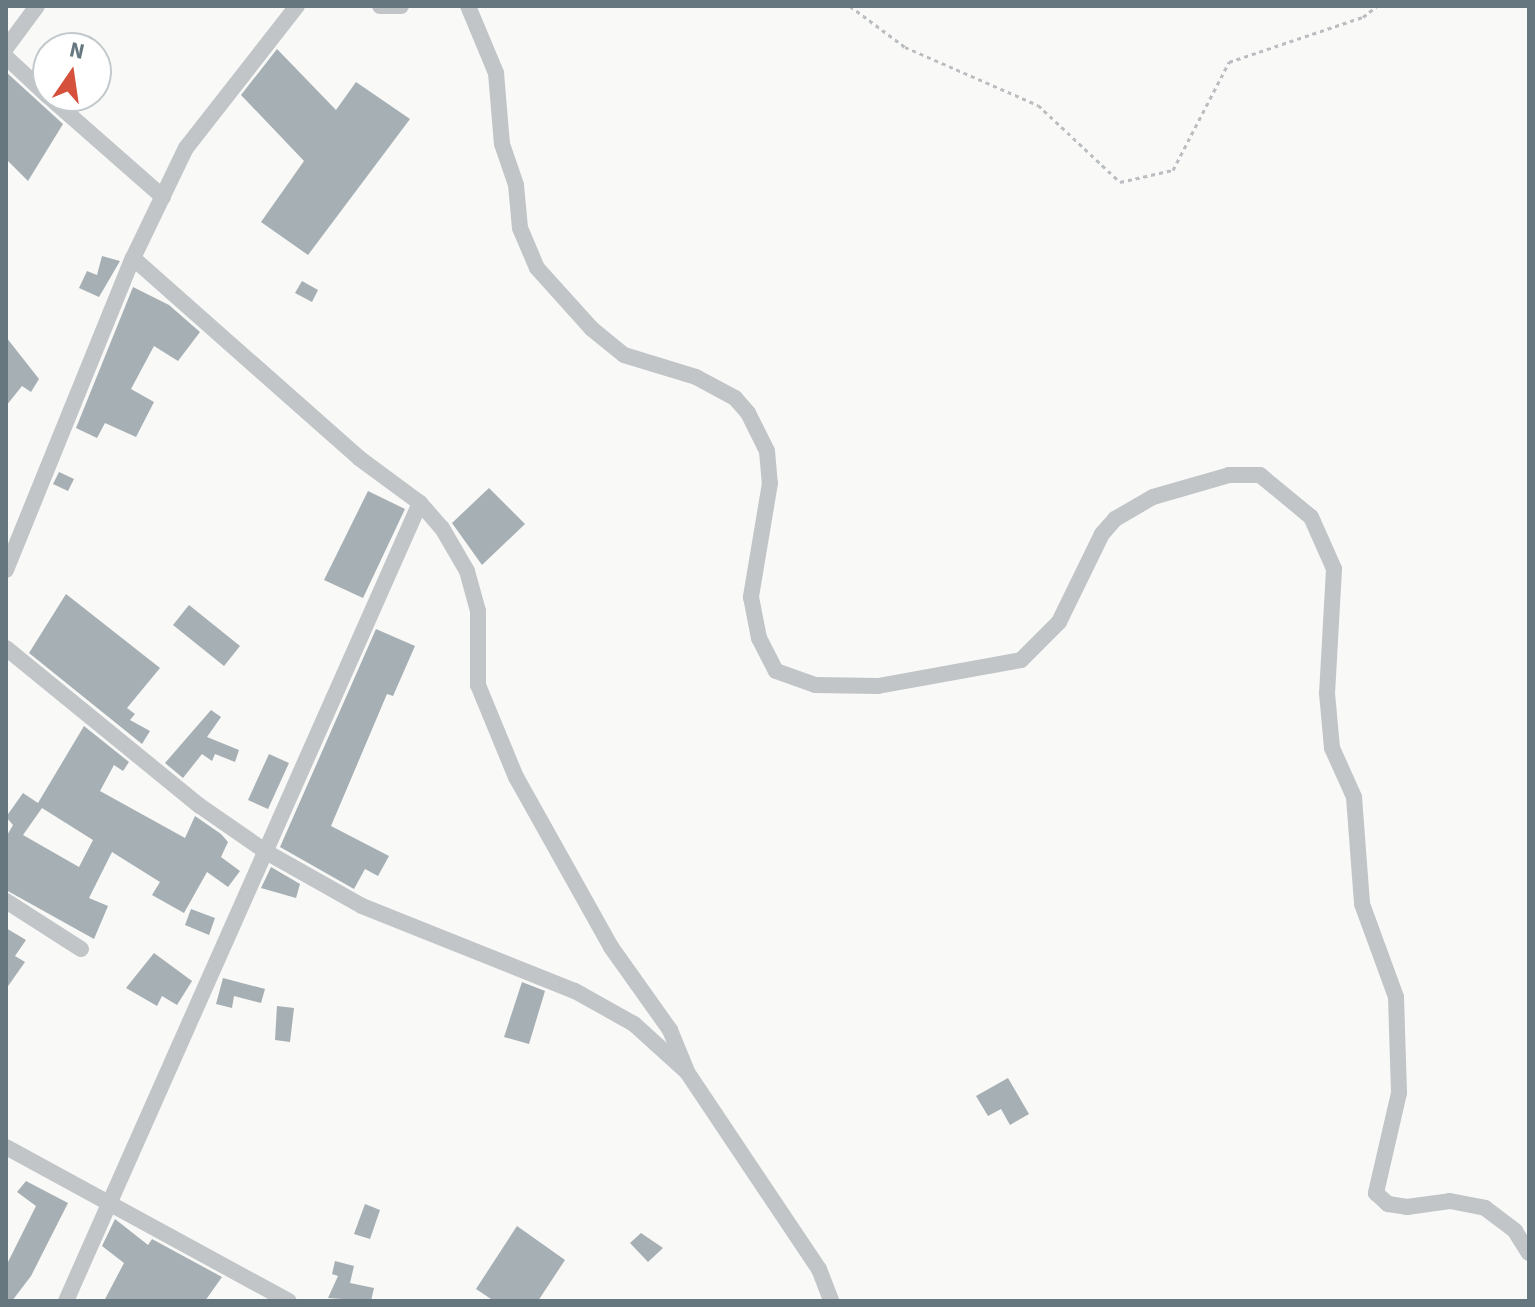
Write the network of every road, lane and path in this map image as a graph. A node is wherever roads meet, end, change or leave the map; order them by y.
1 (37, 6) edge
2 (297, 6) edge
3 (380, 6) edge
4 (401, 6) edge
5 (468, 6) edge
6 (850, 6) edge
7 (1377, 6) edge
8 (6, 48) edge
9 (6, 57) edge
10 (32, 81) edge
11 (66, 112) edge
12 (163, 197) junction
13 (133, 258) junction
14 (420, 503) junction
15 (6, 570) edge
16 (6, 648) edge
17 (268, 853) junction
18 (6, 901) edge
19 (81, 949) dead end
20 (687, 1072) junction
21 (6, 1147) edge
22 (108, 1205) junction
23 (1529, 1253) edge
24 (66, 1301) edge
25 (289, 1301) edge
26 (831, 1301) edge

1 - 8 street
2 - 12 street
3 - 4 street
5 - 23 street
6 - 7 path
9 - 10 street
11 - 12 street
12 - 13 street
13 - 14 street
13 - 15 street
14 - 17 street
14 - 20 street
16 - 17 street
17 - 20 street
17 - 22 street
18 - 19 street
20 - 26 street
21 - 22 street
22 - 24 street
22 - 25 street

